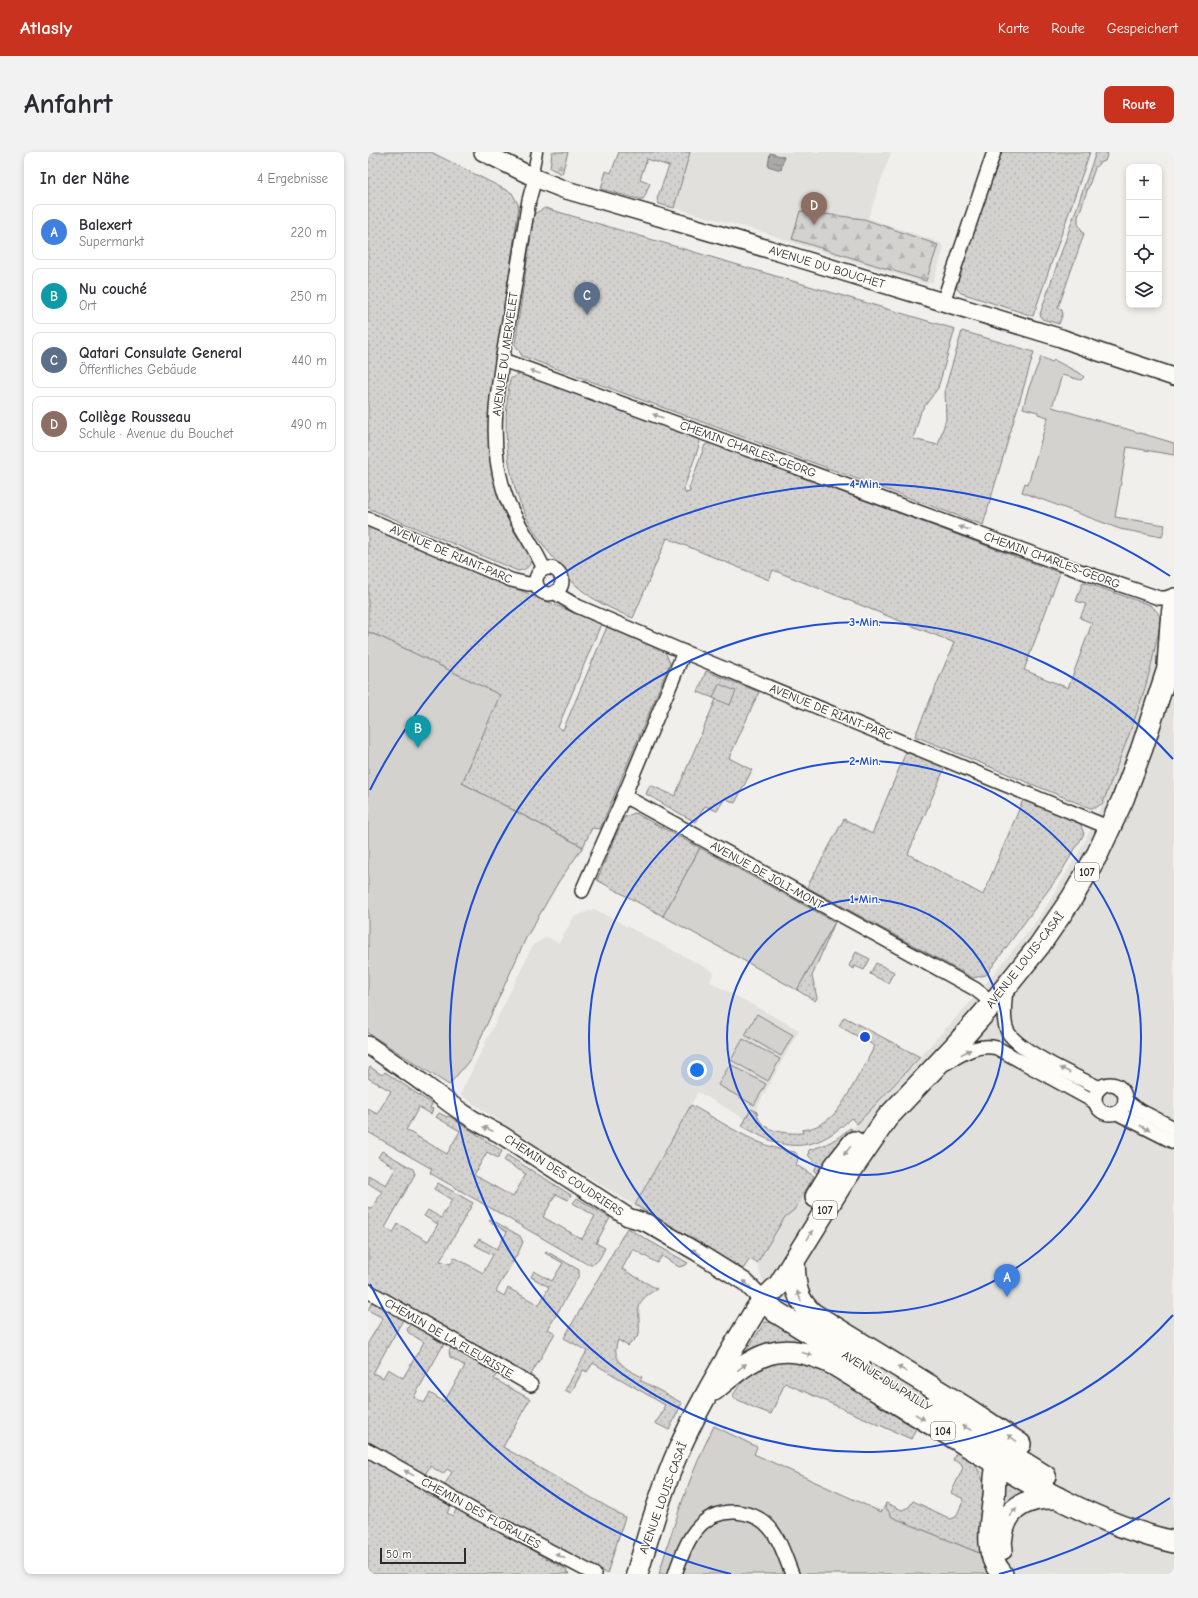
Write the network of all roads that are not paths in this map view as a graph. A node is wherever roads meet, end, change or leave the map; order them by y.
1 (483, 152) edge
2 (537, 152) edge
3 (994, 152) edge
4 (536, 178) junction
5 (943, 302) junction
6 (503, 360) junction
7 (1174, 377) edge
8 (368, 519) edge
9 (544, 569) junction
10 (536, 583) junction
11 (555, 592) junction
12 (1174, 595) edge
13 (1174, 601) edge
14 (684, 652) junction
15 (1171, 658) edge
16 (624, 796) junction
17 (1110, 828) junction
18 (582, 891) dead end
19 (1006, 987) junction
20 (993, 1003) junction
21 (368, 1045) edge
22 (932, 1071) junction
23 (1100, 1088) junction
24 (1125, 1100) junction
25 (1095, 1102) junction
26 (1117, 1113) junction
27 (887, 1118) junction
28 (1174, 1128) edge
29 (1174, 1142) edge
30 (794, 1261) junction
31 (368, 1291) edge
32 (763, 1300) junction
33 (768, 1353) joint
34 (531, 1385) dead end
35 (702, 1401) junction
36 (368, 1450) edge
37 (999, 1465) junction
38 (1055, 1486) junction
39 (1118, 1518) junction
40 (1174, 1530) edge
41 (1174, 1542) edge
42 (594, 1574) edge
43 (637, 1574) edge
44 (675, 1574) edge
45 (792, 1574) edge
46 (1002, 1574) edge
47 (1012, 1574) edge

1 - 4 street, AVENUE DU BOUCHET
2 - 4 street
3 - 5 street
4 - 5 street, AVENUE DU BOUCHET
4 - 6 street, AVENUE DU MERVELET
5 - 7 street, AVENUE DU BOUCHET
6 - 9 street, AVENUE DU MERVELET
12 -> 6 street, CHEMIN CHARLES-GEORG
8 - 10 street, AVENUE DE RIANT-PARC
9 - 10 street
9 - 11 street
10 - 11 street
11 - 14 street, AVENUE DE RIANT-PARC
13 - 15 main road, AVENUE LOUIS-CASAÏ / 107
14 - 16 street
14 - 17 street, AVENUE DE RIANT-PARC
15 - 17 main road, AVENUE LOUIS-CASAÏ / 107
16 - 18 street
16 - 20 street, AVENUE DE JOLI-MONT
17 - 19 main road, AVENUE LOUIS-CASAÏ / 107
19 - 20 main road, AVENUE LOUIS-CASAÏ / 107
23 -> 19 street
20 - 22 main road, AVENUE LOUIS-CASAÏ / 107
32 -> 21 street, CHEMIN DES COUDRIERS
22 -> 25 street
22 - 27 main road, AVENUE LOUIS-CASAÏ / 107
23 - 24 street
23 - 25 street
24 - 26 street
24 - 28 street
25 - 26 street
26 -> 29 street
30 -> 27 main road, AVENUE LOUIS-CASAÏ / 107
27 -> 32 main road, AVENUE LOUIS-CASAÏ / 107
30 - 32 main road, AVENUE LOUIS-CASAÏ / 107
38 -> 30 main road, 104
31 - 34 street, CHEMIN DE LA FLEURISTE
32 - 35 main road, AVENUE LOUIS-CASAÏ / 107
38 -> 32 main road, AVENUE DU PAILLY / 104
35 -> 33 main road, AVENUE LOUIS-CASAÏ
33 -> 37 main road, AVENUE DU PAILLY / 104
35 - 43 main road, AVENUE LOUIS-CASAÏ / 107
42 -> 36 street, CHEMIN DES FLORALIES
37 - 38 main road, AVENUE DU PAILLY / 104
37 - 46 main road
38 - 39 main road, AVENUE DU PAILLY / 104
47 -> 38 main road
39 - 40 main road, 104
39 - 41 main road, 104
44 - 45 street

